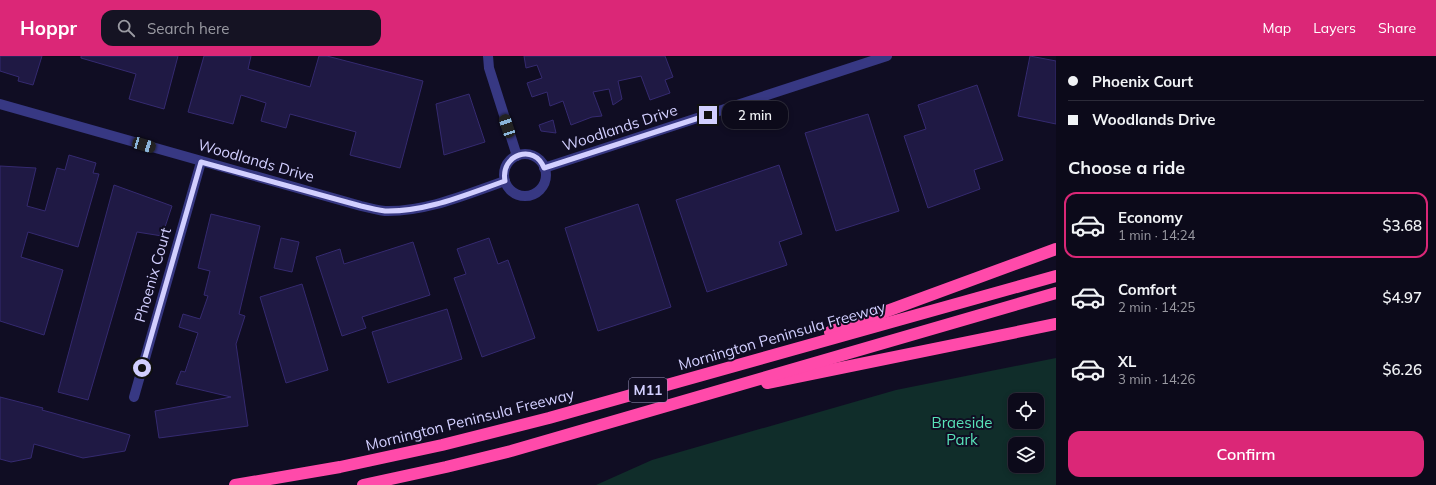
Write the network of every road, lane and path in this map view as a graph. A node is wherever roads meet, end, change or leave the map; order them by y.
1 (488, 56) edge
2 (887, 56) edge
3 (0, 104) edge
4 (517, 156) junction
5 (201, 162) junction
6 (544, 168) junction
7 (505, 181) junction
8 (1056, 249) edge
9 (1056, 276) edge
10 (1056, 293) edge
11 (1056, 324) edge
12 (748, 363) junction
13 (134, 397) dead end
14 (446, 467) junction
15 (235, 485) edge
16 (363, 485) edge

1 - 4 street
2 - 6 street, Woodlands Drive
3 - 5 street, Woodlands Drive
4 - 6 street
4 - 7 street
5 - 7 street, Woodlands Drive
5 - 13 street, Phoenix Court
6 - 7 street
8 - 12 highway
9 - 12 highway, Mornington Peninsula Freeway / M11
10 - 14 highway, M11
11 - 14 highway
12 - 15 highway, Mornington Peninsula Freeway / M11
14 - 16 highway, M11

